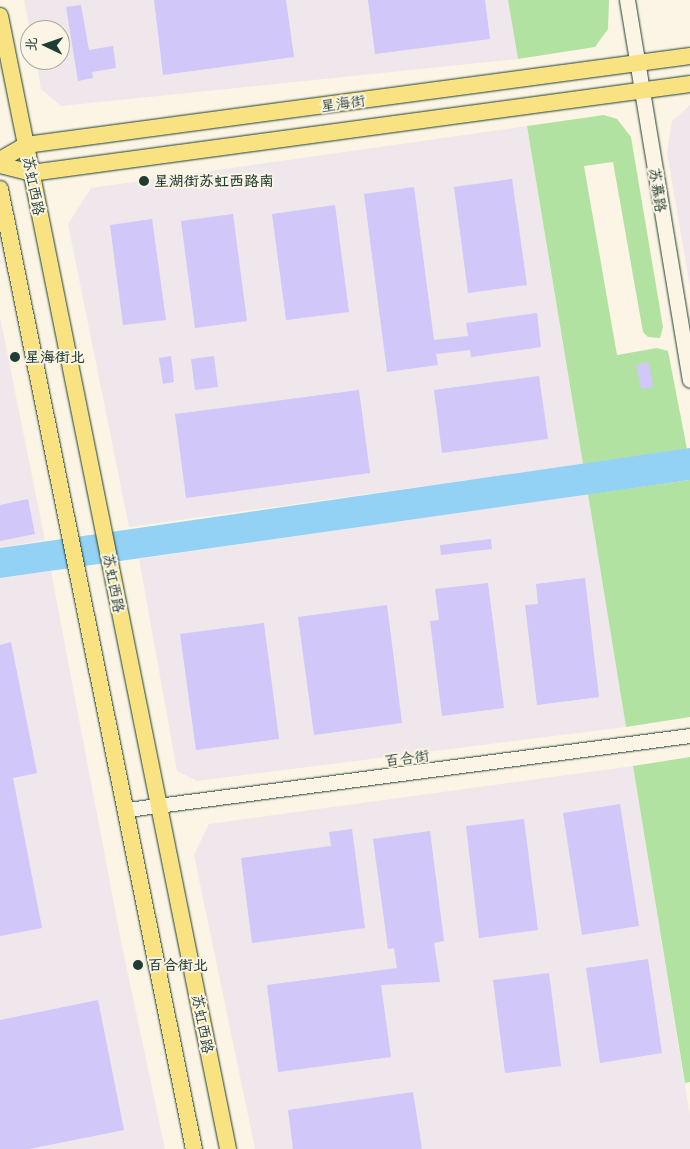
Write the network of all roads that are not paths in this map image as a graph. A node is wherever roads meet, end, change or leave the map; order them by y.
1 (626, 0) edge
2 (0, 16) edge
3 (690, 56) edge
4 (637, 63) junction
5 (690, 84) edge
6 (642, 90) junction
7 (26, 145) junction
8 (0, 160) edge
9 (0, 165) edge
10 (31, 173) junction
11 (0, 189) edge
12 (690, 380) edge
13 (690, 736) edge
14 (160, 807) junction
15 (128, 810) junction
16 (194, 1149) edge
17 (228, 1149) edge

1 - 4 main road, 苏慕路
2 - 7 main road, 苏虹西路
3 - 4 main road, 星海街
4 - 6 main road, 苏慕路
4 - 7 main road, 星海街
5 - 6 main road, 星海街
6 - 10 main road, 星海街
6 - 12 main road, 苏慕路
7 - 8 main road, 星海街
7 - 10 main road, 苏虹西路
9 - 10 main road, 星海街
10 - 14 main road, 苏虹西路
11 - 15 main road
13 - 14 street, 百合街
14 - 15 street, 百合街
14 - 17 main road, 苏虹西路
15 - 16 main road

